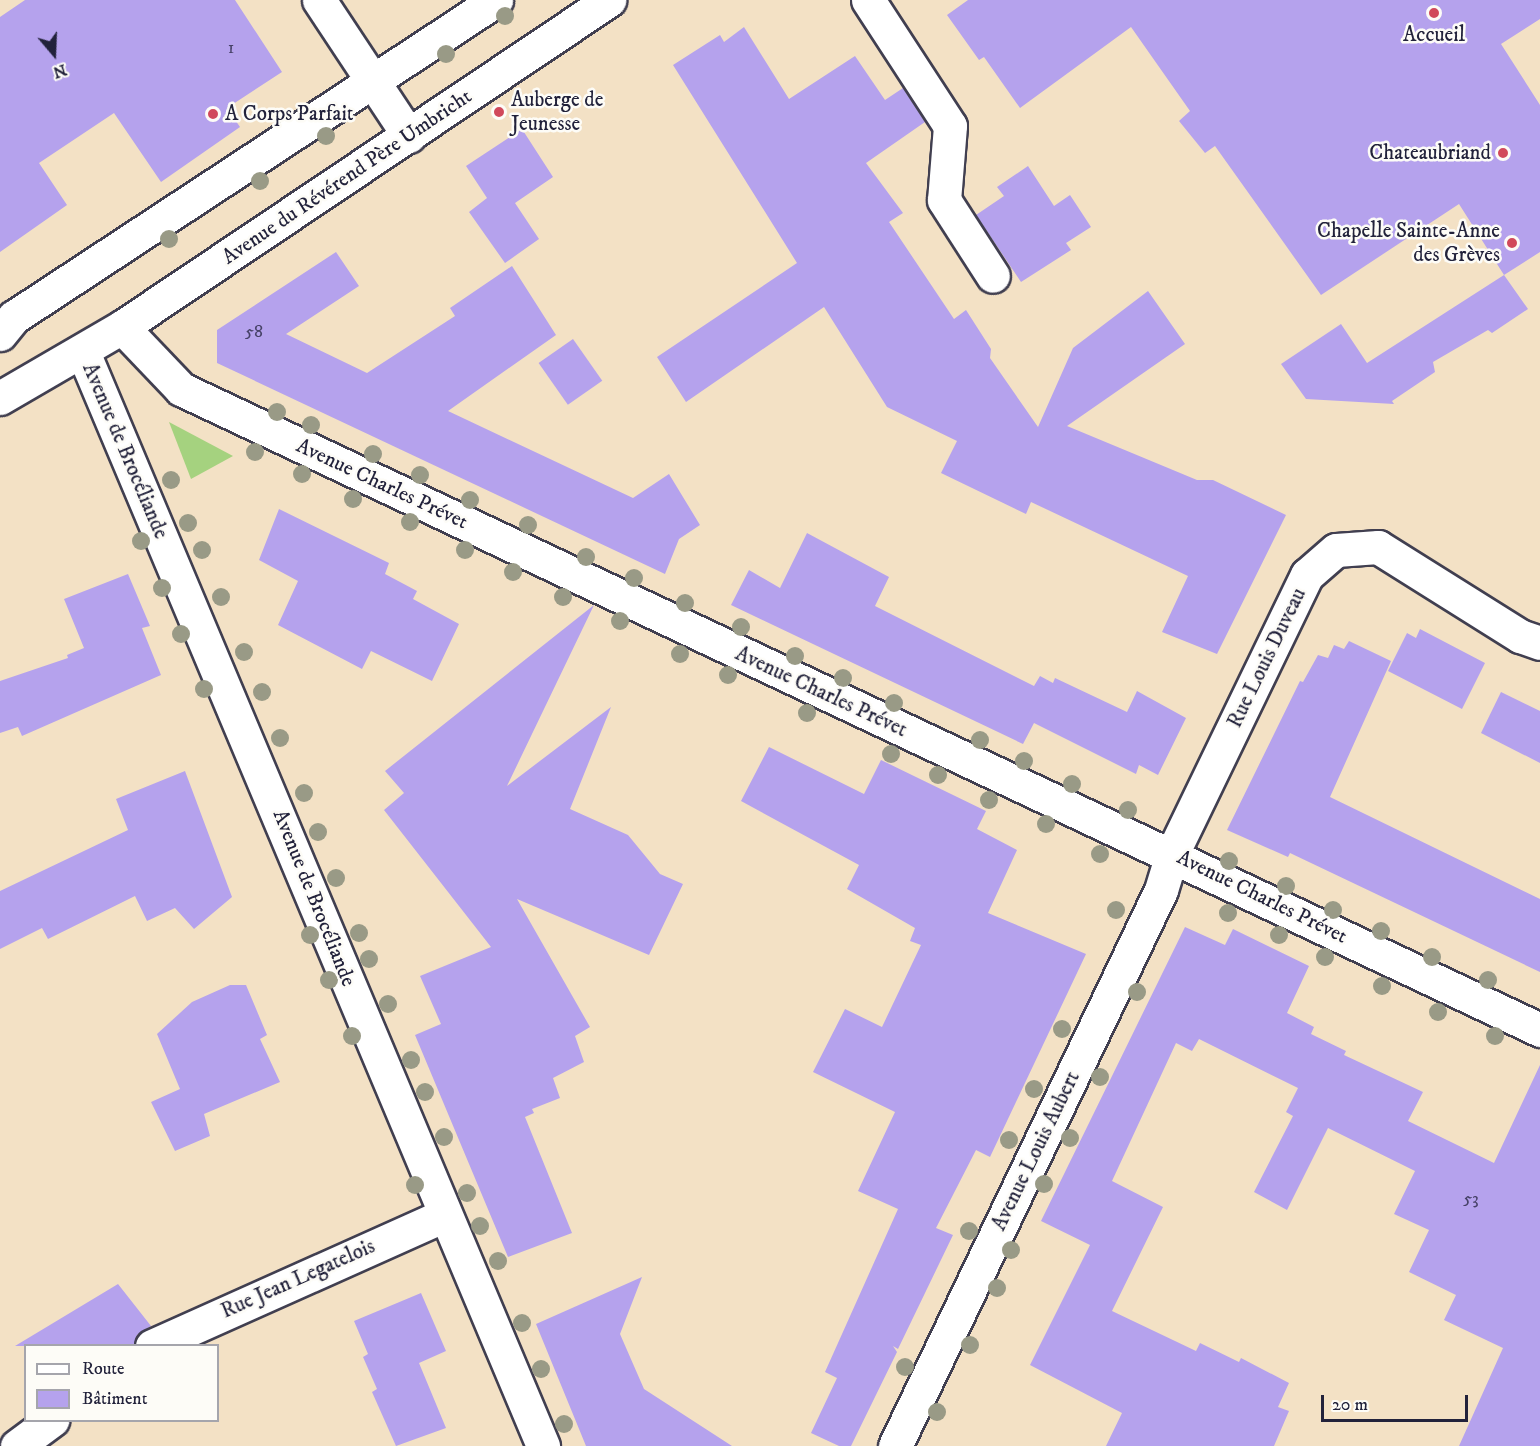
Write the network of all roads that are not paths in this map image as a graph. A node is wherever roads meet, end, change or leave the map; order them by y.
1 (319, 0) edge
2 (496, 0) edge
3 (609, 0) edge
4 (868, 0) edge
5 (374, 82) junction
6 (409, 136) junction
7 (993, 276) dead end
8 (122, 327) junction
9 (0, 334) edge
10 (83, 352) junction
11 (0, 398) edge
12 (1540, 643) edge
13 (1172, 854) junction
14 (1540, 1030) edge
15 (445, 1215) junction
16 (156, 1344) edge
17 (49, 1422) edge
18 (17, 1446) edge
19 (543, 1446) edge
20 (895, 1446) edge

1 - 5 street
2 - 5 street
3 - 6 street, Avenue du Révérend Père Umbricht
4 - 7 street
5 - 6 street
5 - 9 street
6 - 8 street, Avenue du Révérend Père Umbricht
8 - 10 street, Avenue du Révérend Père Umbricht
8 - 13 street, Avenue Charles Prévet
10 - 11 street, Avenue du Révérend Père Umbricht
10 - 15 street, Avenue de Brocéliande
12 - 13 street, Rue Louis Duveau
13 - 14 street, Avenue Charles Prévet
13 - 20 street, Avenue Louis Aubert
15 - 16 street, Rue Jean Legatelois
15 - 19 street, Avenue de Brocéliande
17 - 18 street

